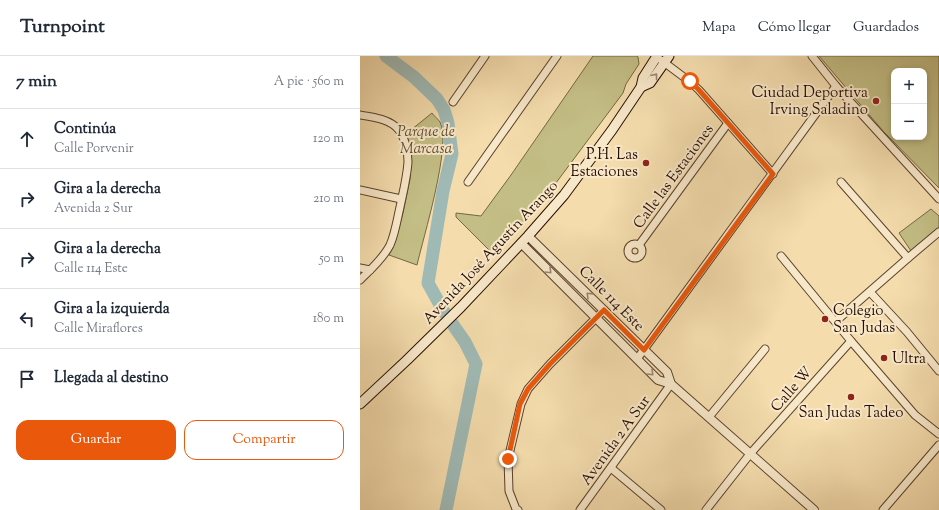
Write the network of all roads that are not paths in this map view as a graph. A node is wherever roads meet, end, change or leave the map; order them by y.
1 (486, 56) edge
2 (557, 56) edge
3 (657, 56) edge
4 (812, 56) edge
5 (667, 59) edge
6 (836, 86) junction
7 (641, 87) junction
8 (453, 102) dead end
9 (360, 114) edge
10 (728, 122) junction
11 (773, 174) junction
12 (468, 182) dead end
13 (841, 182) dead end
14 (360, 190) edge
15 (402, 199) junction
16 (939, 199) edge
17 (939, 232) edge
18 (528, 236) junction
19 (521, 243) junction
20 (639, 245) dead end
21 (781, 256) dead end
22 (908, 258) junction
23 (360, 268) edge
24 (370, 270) junction
25 (360, 280) edge
26 (870, 292) junction
27 (604, 310) junction
28 (596, 318) junction
29 (836, 322) junction
30 (851, 341) junction
31 (765, 349) dead end
32 (644, 350) junction
33 (637, 359) junction
34 (939, 371) edge
35 (671, 384) junction
36 (360, 404) edge
37 (709, 417) junction
38 (939, 434) edge
39 (939, 445) edge
40 (750, 454) junction
41 (611, 468) junction
42 (518, 510) edge
43 (580, 510) edge
44 (661, 510) edge
45 (706, 510) edge
46 (814, 510) edge
47 (883, 510) edge

1 - 8 street
2 - 12 street
3 - 5 street
3 - 7 main road, Avenida José Agustín Arango
4 - 6 street
7 -> 5 main road, Avenida José Agustín Arango
5 - 10 street
6 - 11 street
6 - 16 street
7 - 18 main road, Avenida José Agustín Arango
9 - 15 street
10 - 11 street
10 - 20 street, Calle las Estaciones
11 - 32 street
13 - 22 street
14 - 15 street
15 - 24 street
17 - 22 street
18 - 19 main road, Avenida José Agustín Arango
27 -> 18 street, Calle 114 Este
19 -> 28 street, Calle 114 Este
19 - 36 main road, Avenida José Agustín Arango
21 - 29 street
22 - 26 street
23 - 24 street
24 - 25 street
26 - 29 street
26 - 34 street
27 - 28 street
27 - 32 street, Calle 114 Este
28 - 33 street, Calle 114 Este
28 - 42 street
29 - 30 street
30 - 38 street
30 - 40 street, Calle W
31 - 37 street
32 - 33 street
32 - 35 street, Calle 114 Este
33 -> 35 street, Calle 114 Este
35 - 37 street, Calle 114 Este
35 - 41 street, Avenida 2 A Sur
37 - 40 street, Calle 114 Este
39 - 47 street
40 - 45 street, Calle W
40 - 46 street, Calle 114 Este
41 - 43 street, Avenida 2 A Sur
41 - 44 street

